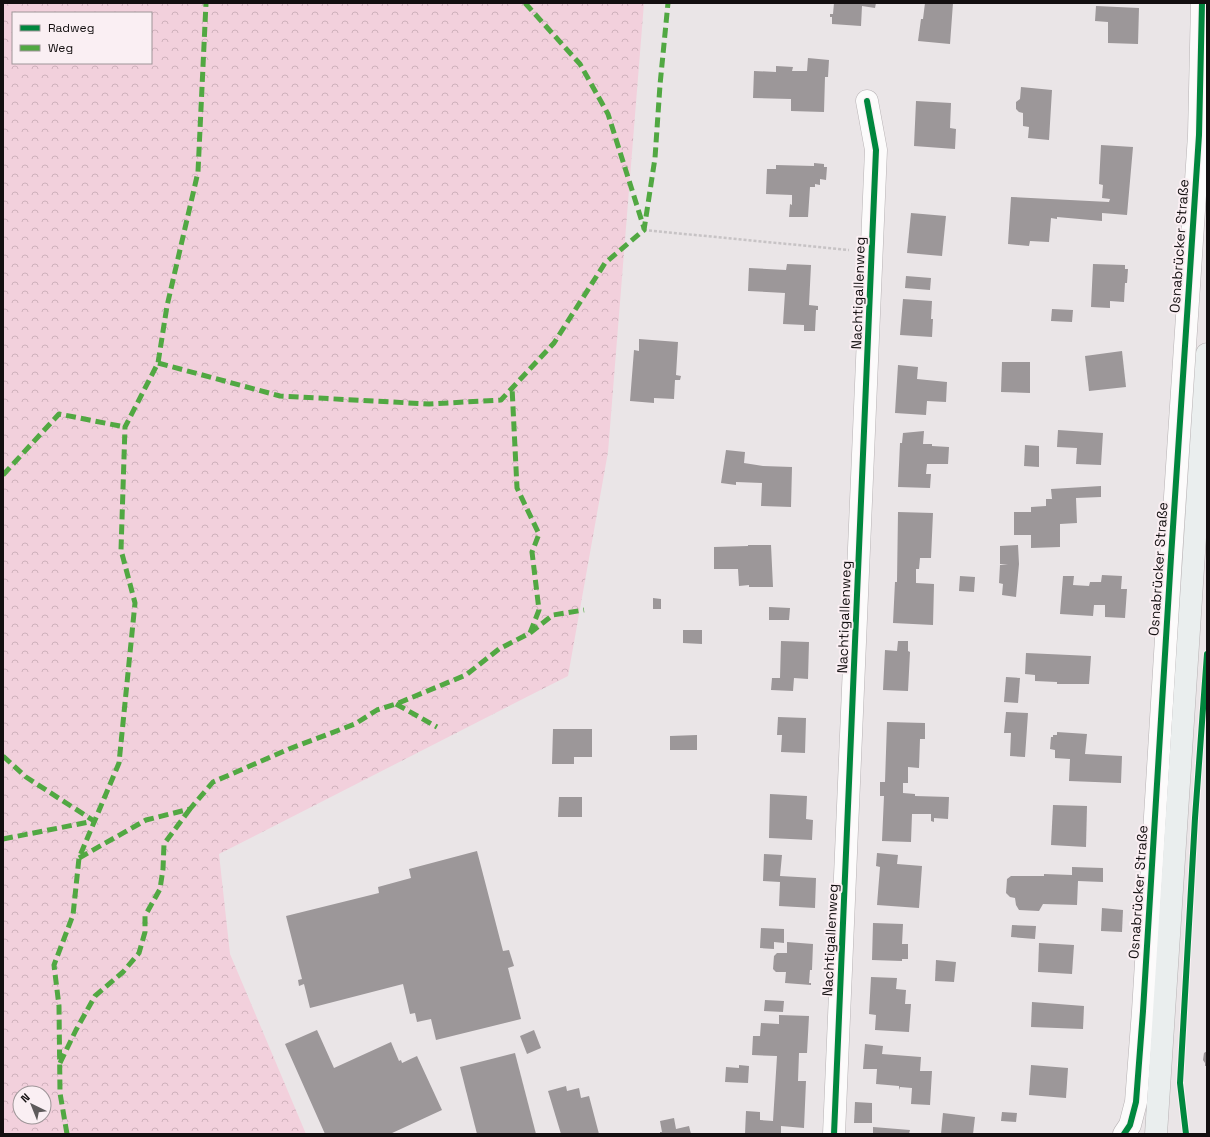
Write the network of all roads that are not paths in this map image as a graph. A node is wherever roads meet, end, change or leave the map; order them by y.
1 (1202, 3) edge
2 (867, 101) dead end
3 (1207, 354) edge
4 (834, 1134) edge
5 (1124, 1134) edge
6 (1156, 1134) edge

1 - 5 street, Osnabrücker Straße
2 - 4 street, Nachtigallenweg
3 - 6 main road

